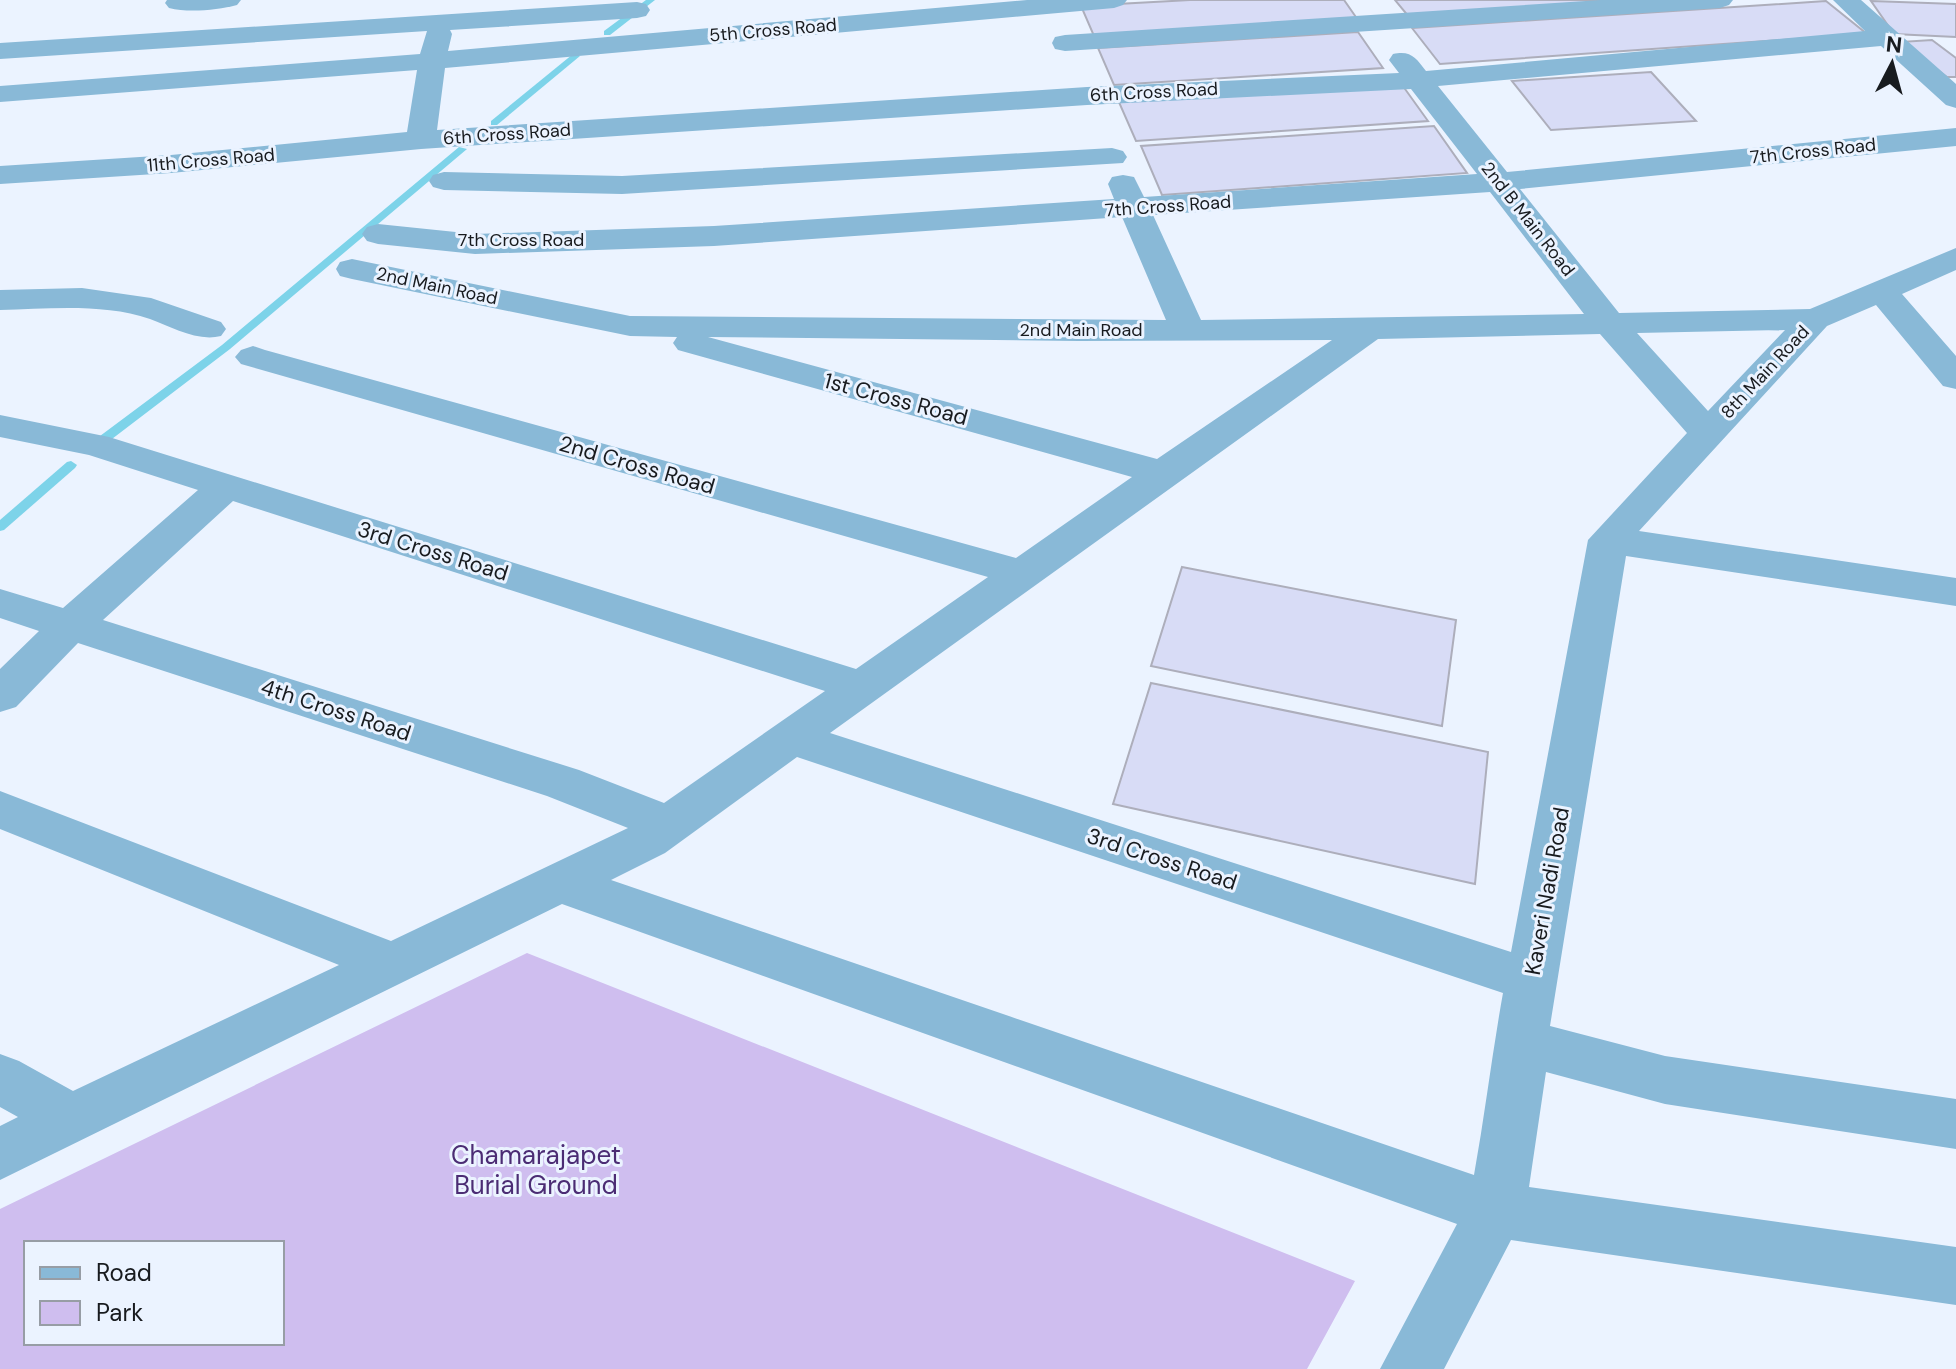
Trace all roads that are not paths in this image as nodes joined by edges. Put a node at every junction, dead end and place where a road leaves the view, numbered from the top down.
1 (228, 0) edge
2 (1114, 0) edge
3 (1720, 0) edge
4 (1846, 0) edge
5 (1048, 2) edge
6 (178, 3) dead end
7 (637, 10) dead end
8 (1364, 11) edge
9 (443, 12) edge
10 (1887, 37) junction
11 (1065, 43) junction
12 (0, 51) edge
13 (432, 61) junction
14 (1418, 80) junction
15 (0, 94) edge
16 (1956, 99) edge
17 (1100, 126) junction
18 (1956, 137) edge
19 (421, 140) junction
20 (0, 175) edge
21 (444, 181) dead end
22 (1498, 182) junction
23 (1133, 209) junction
24 (378, 234) dead end
25 (1956, 258) edge
26 (352, 269) dead end
27 (1881, 290) junction
28 (0, 300) edge
29 (1815, 319) junction
30 (1610, 324) junction
31 (630, 326) junction
32 (209, 329) dead end
33 (1370, 329) junction
34 (1188, 330) junction
35 (253, 357) dead end
36 (1956, 378) edge
37 (0, 426) edge
38 (1708, 433) junction
39 (1163, 473) junction
40 (227, 486) junction
41 (1608, 540) junction
42 (1022, 573) junction
43 (1956, 592) edge
44 (0, 603) edge
45 (70, 626) junction
46 (862, 687) junction
47 (0, 696) edge
48 (791, 738) junction
49 (0, 809) edge
50 (669, 825) junction
51 (560, 883) junction
52 (393, 964) junction
53 (1532, 981) junction
54 (1521, 1042) junction
55 (0, 1078) edge
56 (71, 1119) junction
57 (1956, 1124) edge
58 (0, 1154) edge
59 (1496, 1210) junction
60 (1956, 1276) edge
61 (1411, 1369) edge

1 - 6 street
2 - 5 street, 5th Cross Road
3 - 8 street
4 - 10 street
5 - 11 street
5 - 13 street, 5th Cross Road
7 - 9 street
8 - 11 street
8 - 14 street, 2nd B Main Road
9 - 12 street
9 - 13 street
10 - 14 street, 6th Cross Road
10 - 16 street
11 - 17 street
13 - 15 street, 5th Cross Road
13 - 19 street
14 - 17 street, 6th Cross Road
14 - 22 street, 2nd B Main Road
17 - 19 street, 6th Cross Road
17 - 21 street
17 - 23 street
18 - 22 street, 7th Cross Road
19 - 20 street, 11th Cross Road
22 - 23 street, 7th Cross Road
22 - 30 street, 2nd B Main Road
23 - 24 street, 7th Cross Road
23 - 34 street
25 - 27 street, 8th Main Road
26 - 31 street, 2nd Main Road
27 - 29 street, 8th Main Road
27 - 36 street
28 - 32 street
29 - 30 street, 2nd Main Road
29 - 38 street, 8th Main Road
30 - 33 street, 2nd Main Road
30 - 38 street, 2nd B Main Road
31 - 34 street, 2nd Main Road
31 - 39 street, 1st Cross Road
33 - 34 street, 2nd Main Road
33 - 39 street
35 - 42 street, 2nd Cross Road
37 - 40 street, 3rd Cross Road
38 - 41 street
39 - 42 street
40 - 45 street
40 - 46 street, 3rd Cross Road
41 - 43 street
41 - 53 street, Kaveri Nadi Road
42 - 46 street
44 - 45 street, 4th Cross Road
45 - 47 street
45 - 50 street, 4th Cross Road
46 - 48 street
48 - 50 street
48 - 53 street, 3rd Cross Road
49 - 52 street
50 - 51 street
51 - 52 street
51 - 59 street
52 - 56 street
53 - 54 street, Kaveri Nadi Road
54 - 57 street
54 - 59 street, Kaveri Nadi Road
55 - 56 street
56 - 58 street
59 - 60 street
59 - 61 street, Kaveri Nadi Road

